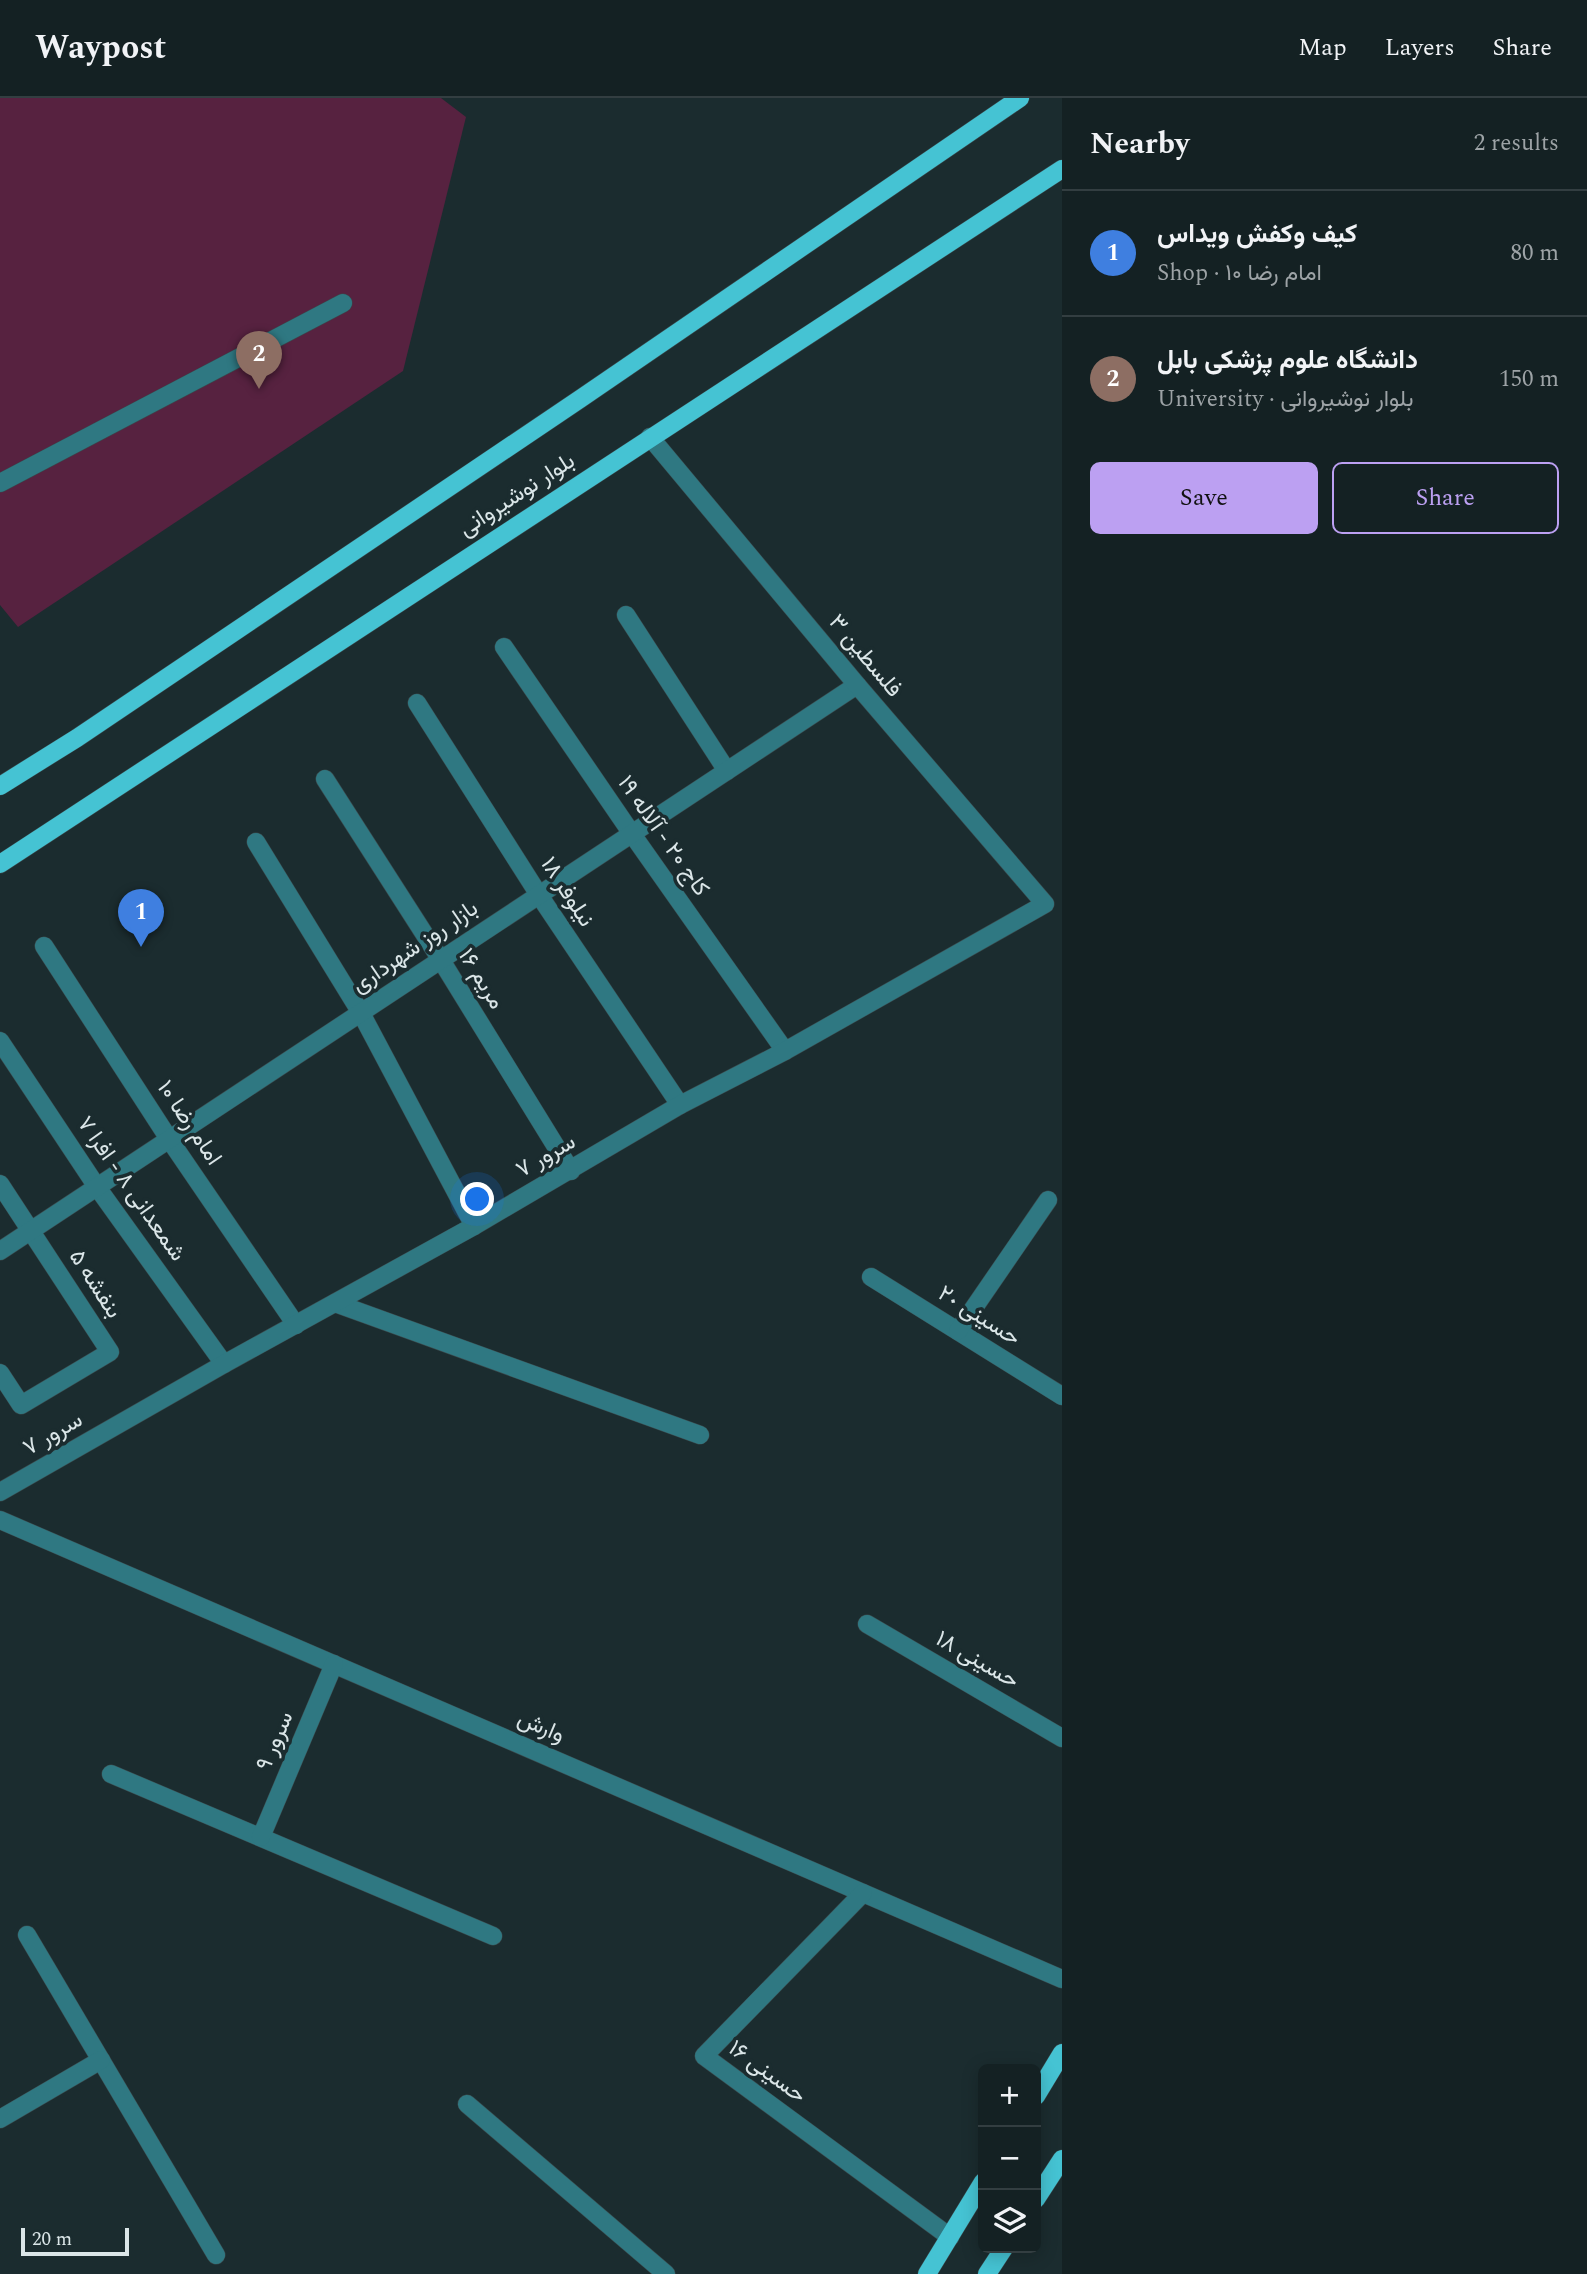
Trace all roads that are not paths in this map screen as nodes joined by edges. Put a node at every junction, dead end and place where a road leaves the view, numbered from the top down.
1 (1020, 98) edge
2 (1062, 169) edge
3 (343, 303) dead end
4 (650, 437) junction
5 (0, 483) edge
6 (626, 615) dead end
7 (504, 647) dead end
8 (858, 685) junction
9 (417, 703) dead end
10 (727, 771) junction
11 (325, 779) dead end
12 (0, 786) edge
13 (632, 834) junction
14 (256, 842) dead end
15 (0, 864) edge
16 (539, 895) junction
17 (1045, 904) joint
18 (44, 946) dead end
19 (441, 960) junction
20 (360, 1013) junction
21 (0, 1041) edge
22 (785, 1051) junction
23 (680, 1105) junction
24 (169, 1139) junction
25 (570, 1171) junction
26 (0, 1184) edge
27 (97, 1187) junction
28 (1048, 1200) dead end
29 (474, 1226) junction
30 (30, 1231) junction
31 (0, 1251) edge
32 (871, 1277) dead end
33 (335, 1303) junction
34 (296, 1325) junction
35 (958, 1331) junction
36 (224, 1364) junction
37 (0, 1373) edge
38 (1062, 1396) edge
39 (700, 1435) dead end
40 (0, 1492) edge
41 (0, 1520) edge
42 (867, 1624) dead end
43 (334, 1664) junction
44 (1062, 1738) edge
45 (111, 1774) dead end
46 (261, 1837) junction
47 (863, 1893) junction
48 (27, 1935) dead end
49 (493, 1936) dead end
50 (1062, 1979) edge
51 (1062, 2053) edge
52 (101, 2060) junction
53 (1041, 2088) edge
54 (467, 2104) dead end
55 (0, 2119) edge
56 (1062, 2159) edge
57 (978, 2190) edge
58 (1041, 2191) edge
59 (950, 2237) junction
60 (1001, 2253) edge
61 (216, 2255) dead end
62 (667, 2274) edge
63 (927, 2274) edge
64 (987, 2274) edge

1 - 12 main road, بلوار نوشیروانی
2 - 4 main road, بلوار نوشیروانی
3 - 5 street
4 - 8 street, فلسطین ۳
4 - 15 main road, بلوار نوشیروانی
6 - 10 street
7 - 13 street, کاج ۲۰ - آلاله ۱۹
8 - 10 street, بازار روز شهرداری
8 - 17 street, فلسطین ۳
9 - 16 street, نیلوفر ۱۸
10 - 13 street, بازار روز شهرداری
11 - 19 street, مریم ۱۶
13 - 16 street, بازار روز شهرداری
13 - 22 street, کاج ۲۰ - آلاله ۱۹
14 - 20 street
16 - 19 street, بازار روز شهرداری
16 - 23 street, نیلوفر ۱۸
17 - 22 street, سرور ۷
18 - 24 street, امام رضا ۱۰
19 - 20 street, بازار روز شهرداری
19 - 25 street, مریم ۱۶
20 - 24 street, بازار روز شهرداری
20 - 29 street
21 - 27 street, شمعدانی ۸ - افرا ۷
22 - 23 street, سرور ۷
23 - 25 street, سرور ۷
24 - 27 street, بازار روز شهرداری
24 - 34 street, امام رضا ۱۰
25 - 29 street, سرور ۷
26 - 30 street
27 - 30 street, بازار روز شهرداری
27 - 36 street, شمعدانی ۸ - افرا ۷
28 - 35 street
29 - 33 street, سرور ۷
30 - 31 street, بازار روز شهرداری
30 - 37 street, بنفشه ۵
32 - 35 street, حسینی ٢٠
33 - 34 street, سرور ۷
33 - 39 street
34 - 36 street, سرور ۷
35 - 38 street, حسینی ٢٠
36 - 40 street, سرور ۷
41 - 43 street, وارش
42 - 44 street, حسینی ۱۸
43 - 46 street, سرور ۹
43 - 47 street, وارش
45 - 46 street
46 - 49 street
47 - 50 street, وارش
47 - 59 street, حسینی ۱۶
48 - 52 street
51 - 53 main road
52 - 55 street
52 - 61 street
54 - 62 street
56 - 58 main road
57 - 59 main road
59 - 63 main road
60 - 64 main road

